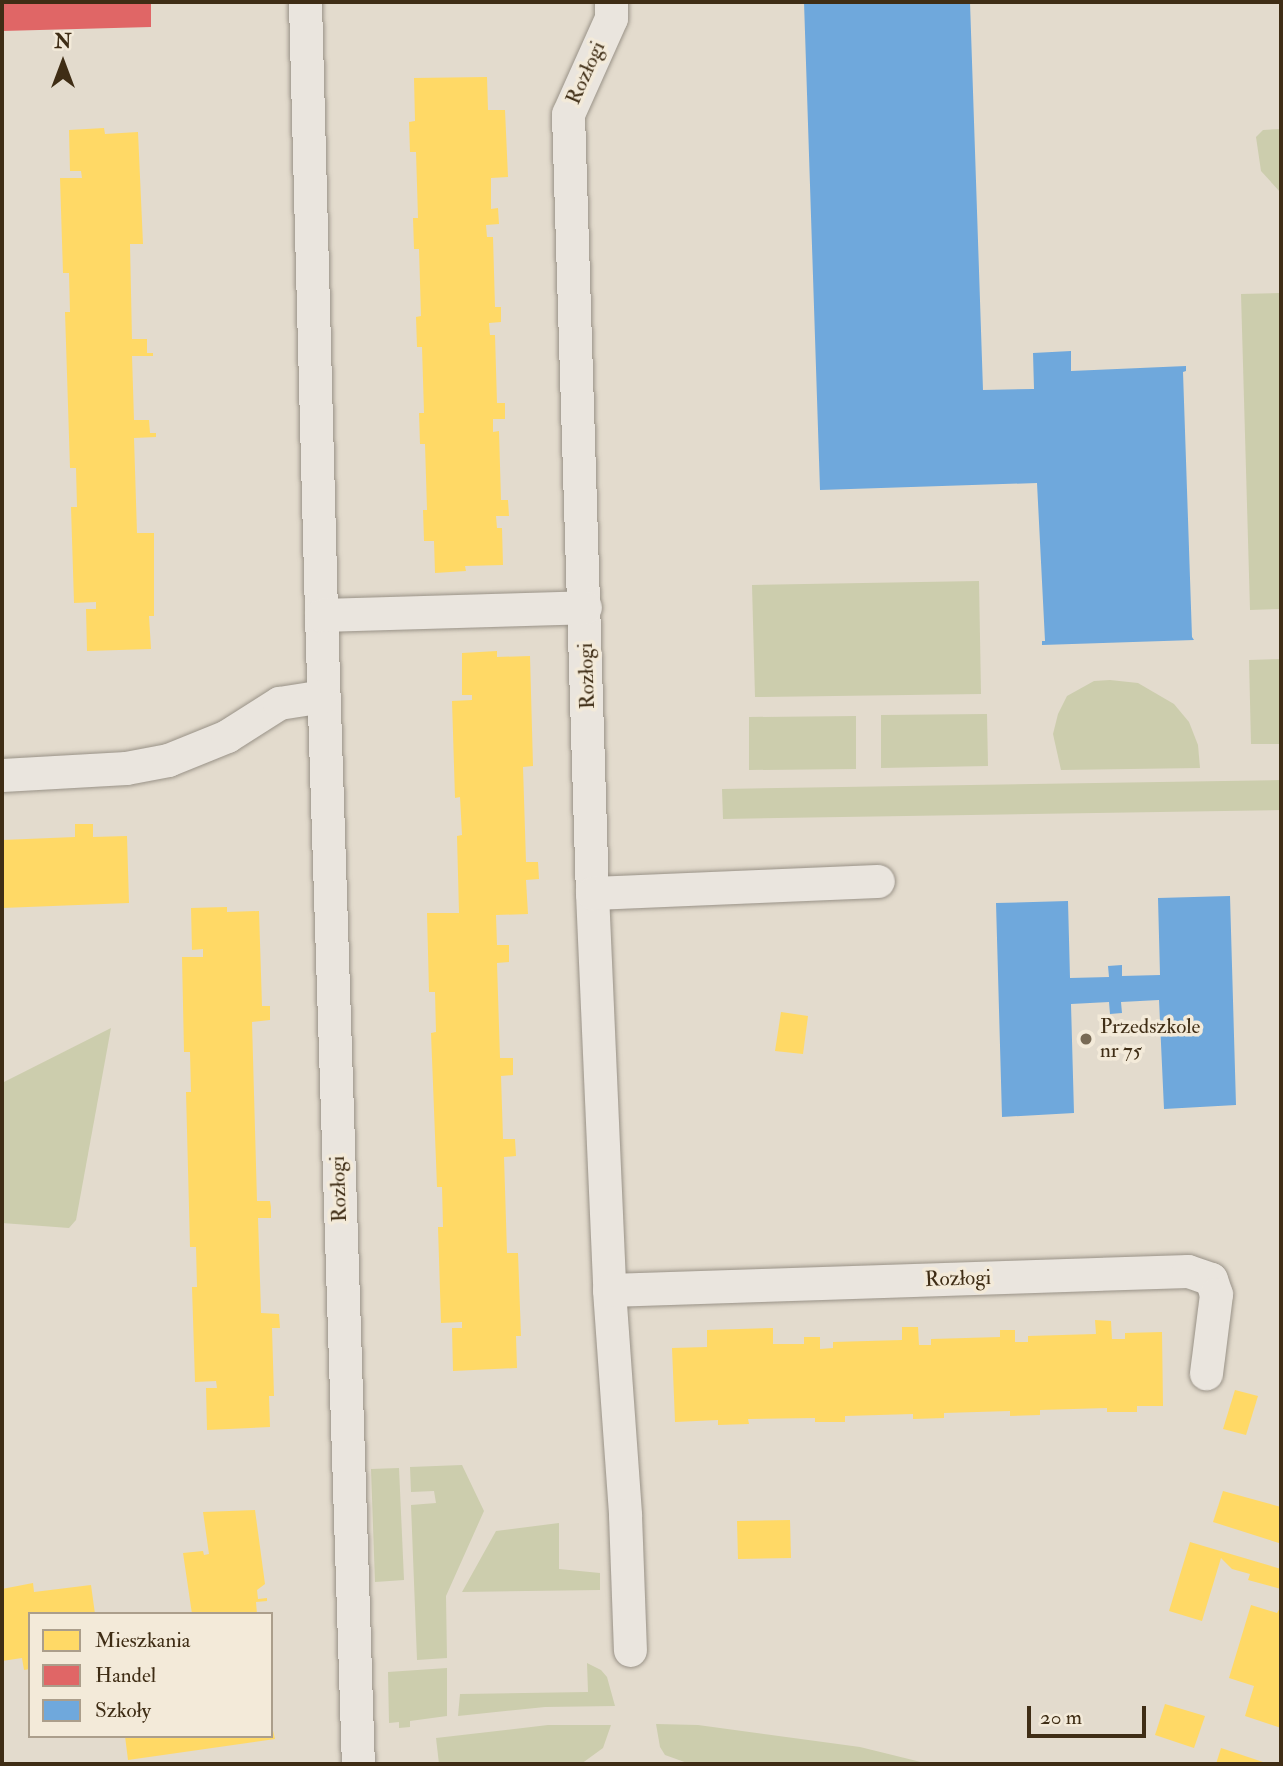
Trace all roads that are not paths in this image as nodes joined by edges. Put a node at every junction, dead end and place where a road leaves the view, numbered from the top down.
1 (305, 2) edge
2 (611, 2) edge
3 (585, 607) junction
4 (321, 615) junction
5 (323, 696) junction
6 (2, 775) edge
7 (878, 881) dead end
8 (592, 893) junction
9 (609, 1290) junction
10 (1206, 1373) dead end
11 (630, 1650) dead end
12 (358, 1764) edge

1 - 4 street, Rozłogi
2 - 3 street, Rozłogi
3 - 4 street
3 - 8 street, Rozłogi
4 - 5 street, Rozłogi
5 - 6 street
5 - 12 street, Rozłogi
7 - 8 street
8 - 9 street, Rozłogi
9 - 10 street, Rozłogi
9 - 11 street, Rozłogi

